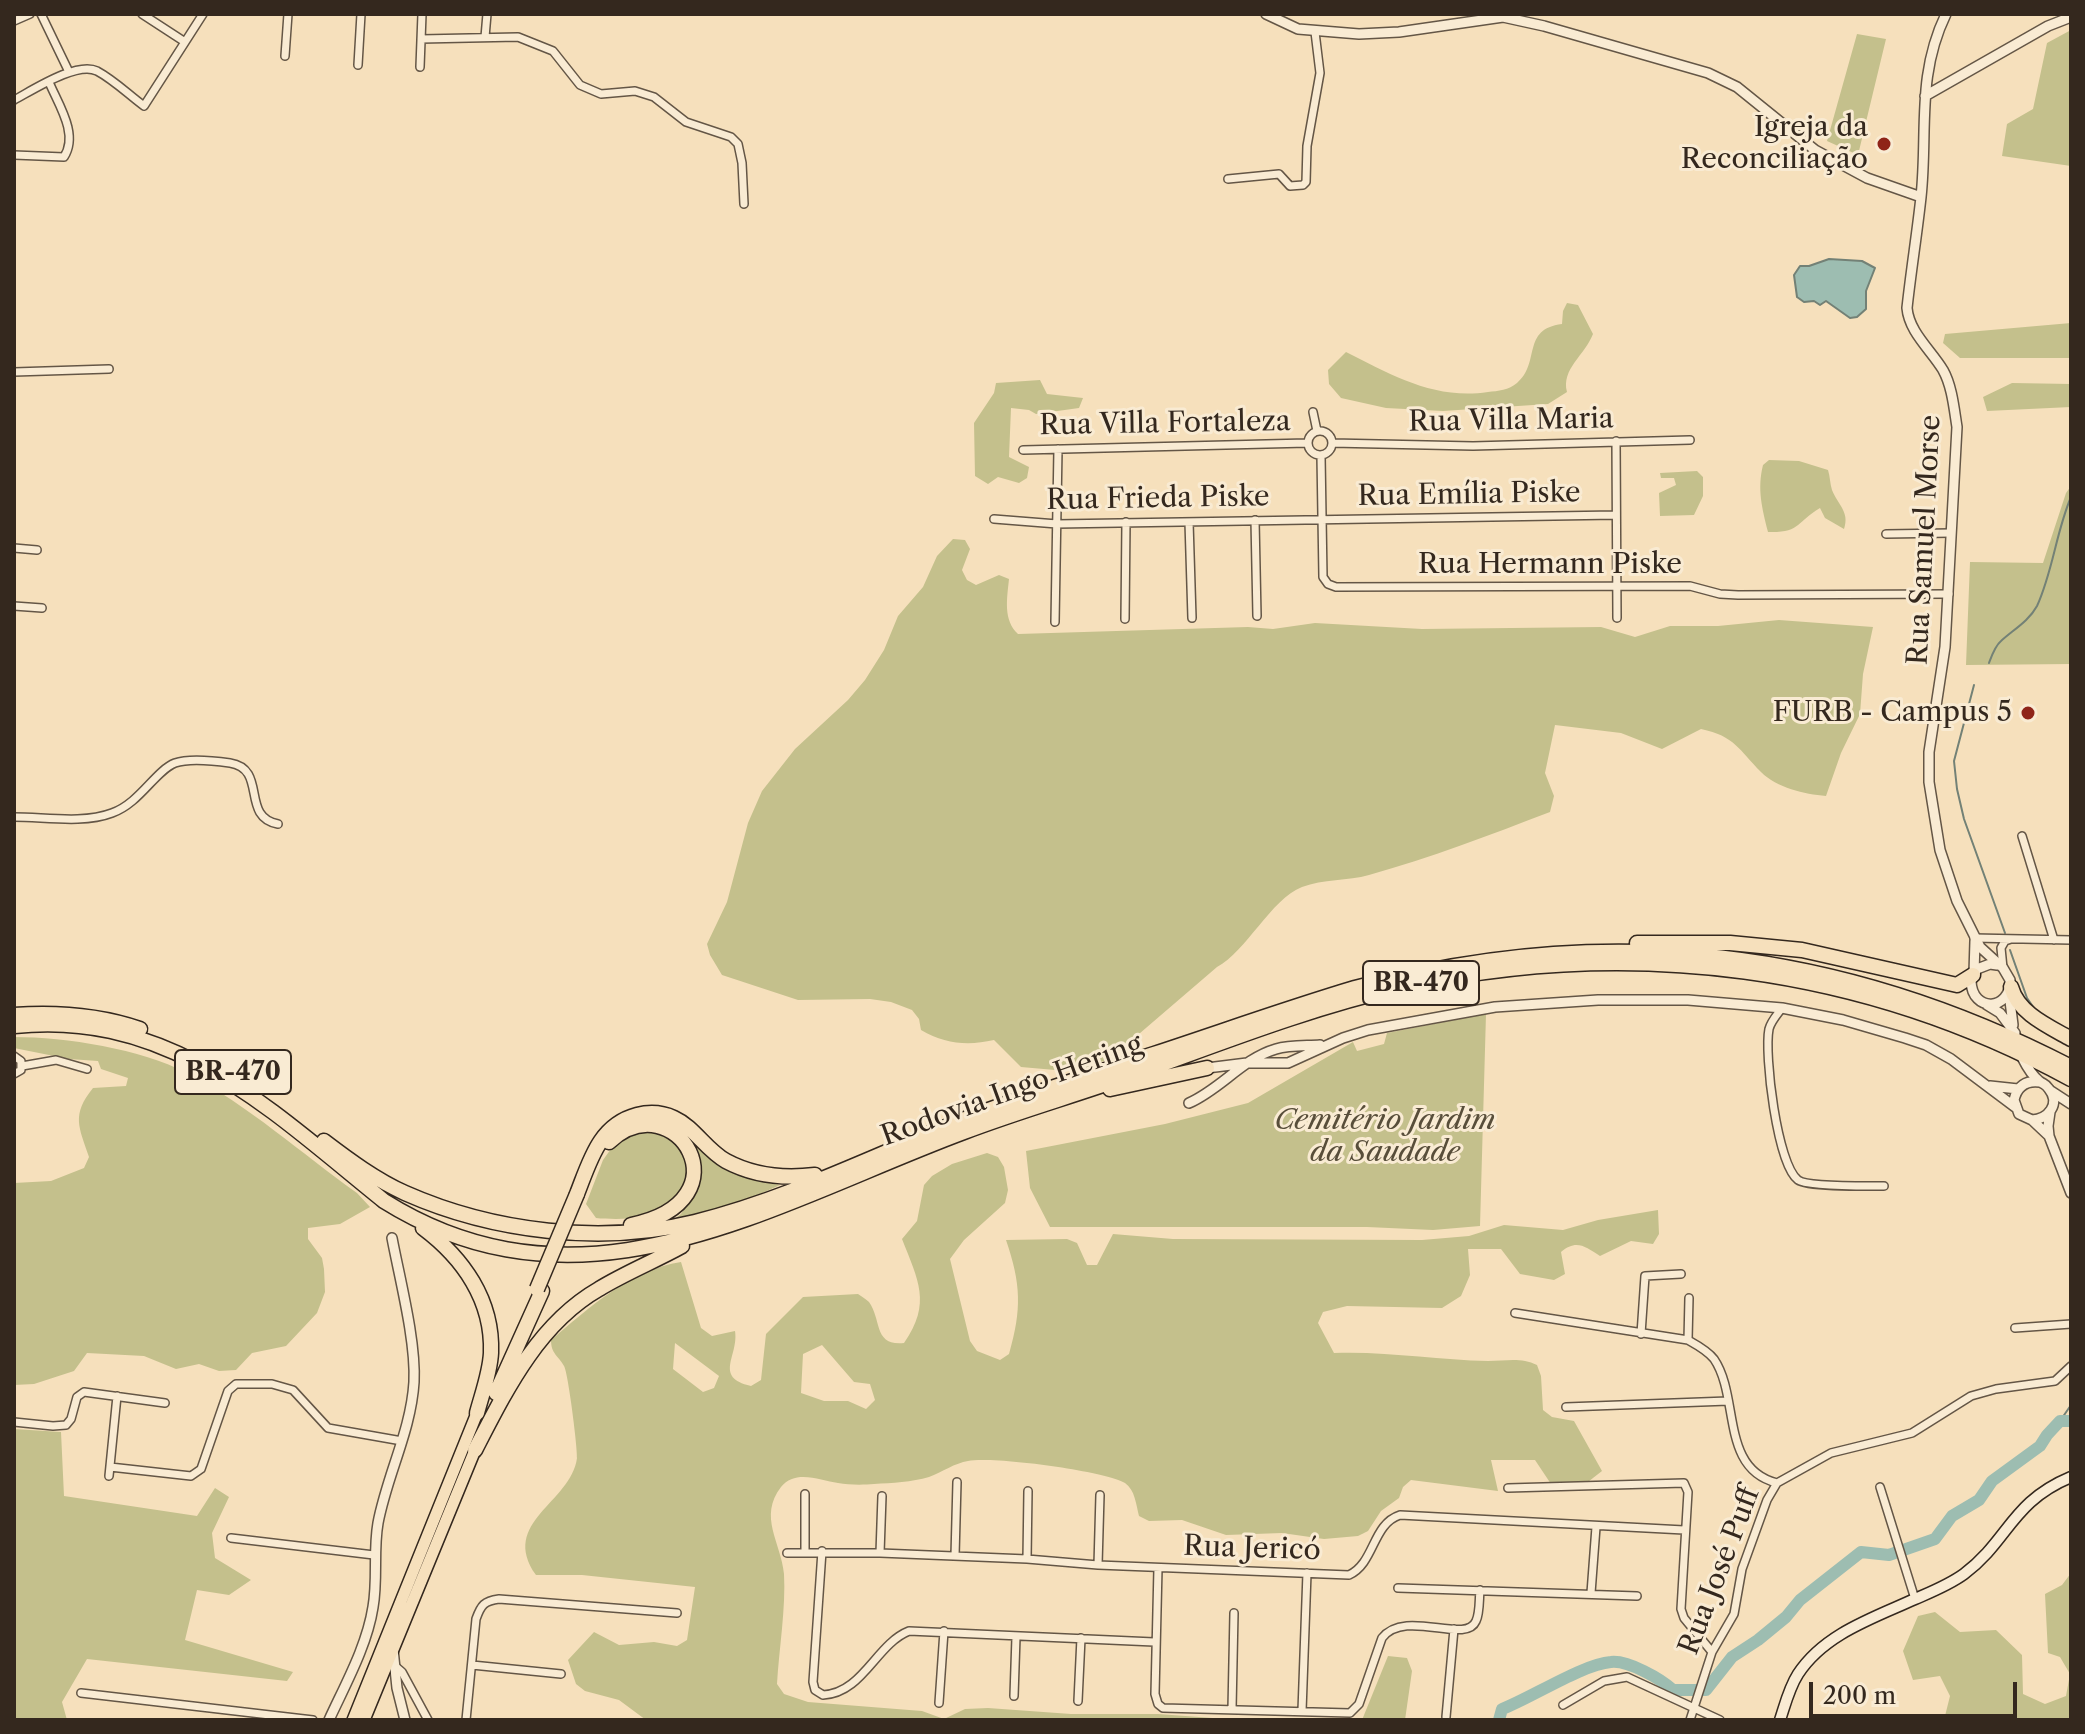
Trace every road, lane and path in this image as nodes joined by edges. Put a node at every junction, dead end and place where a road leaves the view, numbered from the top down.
1 (30, 14) edge
2 (41, 14) edge
3 (142, 14) edge
4 (203, 14) edge
5 (288, 14) edge
6 (361, 14) edge
7 (422, 14) edge
8 (487, 14) edge
9 (1266, 14) edge
10 (1946, 14) edge
11 (2071, 17) edge
12 (14, 21) edge
13 (1315, 32) junction
14 (485, 37) junction
15 (421, 39) junction
16 (185, 42) junction
17 (285, 56) dead end
18 (358, 65) dead end
19 (420, 67) dead end
20 (69, 72) junction
21 (49, 82) junction
22 (1925, 96) junction
23 (14, 100) edge
24 (14, 155) edge
25 (1228, 179) dead end
26 (1921, 197) junction
27 (744, 204) dead end
28 (109, 369) dead end
29 (14, 372) edge
30 (1313, 412) dead end
31 (1317, 431) junction
32 (1690, 440) dead end
33 (1616, 441) junction
34 (1307, 443) junction
35 (1332, 443) junction
36 (1058, 449) junction
37 (1023, 450) dead end
38 (1321, 456) junction
39 (1616, 515) junction
40 (1322, 518) junction
41 (994, 519) dead end
42 (1255, 520) junction
43 (1126, 522) junction
44 (1189, 522) junction
45 (1057, 524) junction
46 (1951, 533) junction
47 (1886, 534) dead end
48 (14, 548) edge
49 (37, 550) dead end
50 (1617, 585) junction
51 (1949, 594) junction
52 (14, 606) edge
53 (42, 608) dead end
54 (1257, 616) dead end
55 (1192, 618) dead end
56 (1617, 618) dead end
57 (1125, 619) dead end
58 (1055, 622) dead end
59 (14, 817) edge
60 (278, 824) dead end
61 (2022, 836) dead end
62 (1974, 938) junction
63 (2013, 938) junction
64 (2054, 940) junction
65 (2071, 940) edge
66 (1526, 956) junction
67 (2000, 966) junction
68 (1973, 974) junction
69 (2010, 990) junction
70 (1985, 1003) junction
71 (1782, 1008) junction
72 (14, 1013) edge
73 (14, 1026) edge
74 (2071, 1039) edge
75 (1328, 1045) junction
76 (14, 1056) edge
77 (1247, 1063) junction
78 (22, 1066) junction
79 (2071, 1067) edge
80 (1207, 1068) junction
81 (87, 1069) dead end
82 (14, 1074) edge
83 (2071, 1079) edge
84 (2040, 1082) junction
85 (1987, 1086) junction
86 (1215, 1088) junction
87 (2019, 1088) junction
88 (2051, 1091) junction
89 (1063, 1097) junction
90 (1189, 1103) dead end
91 (2071, 1106) edge
92 (2015, 1107) junction
93 (2051, 1110) junction
94 (2032, 1120) junction
95 (2049, 1136) junction
96 (861, 1163) junction
97 (1884, 1186) dead end
98 (2071, 1193) edge
99 (580, 1195) junction
100 (407, 1215) junction
101 (712, 1230) junction
102 (577, 1233) junction
103 (392, 1238) dead end
104 (1681, 1274) dead end
105 (540, 1290) junction
106 (1689, 1298) dead end
107 (1515, 1313) dead end
108 (2071, 1324) edge
109 (2015, 1328) dead end
110 (1641, 1334) junction
111 (1688, 1340) junction
112 (2071, 1366) edge
113 (117, 1396) junction
114 (1728, 1401) junction
115 (165, 1403) dead end
116 (1566, 1407) dead end
117 (477, 1413) junction
118 (14, 1422) edge
119 (402, 1441) junction
120 (475, 1450) junction
121 (110, 1467) junction
122 (109, 1476) dead end
123 (2071, 1477) edge
124 (957, 1482) dead end
125 (1777, 1483) junction
126 (1880, 1487) dead end
127 (1508, 1488) dead end
128 (1028, 1491) dead end
129 (805, 1494) dead end
130 (1100, 1495) dead end
131 (882, 1496) dead end
132 (1596, 1527) junction
133 (1684, 1530) junction
134 (231, 1538) dead end
135 (822, 1551) junction
136 (805, 1552) junction
137 (787, 1553) dead end
138 (880, 1553) junction
139 (374, 1555) junction
140 (955, 1556) junction
141 (1027, 1559) junction
142 (1098, 1565) junction
143 (1158, 1568) junction
144 (1307, 1573) junction
145 (1398, 1588) dead end
146 (1480, 1590) junction
147 (1591, 1593) junction
148 (1637, 1596) dead end
149 (1915, 1599) junction
150 (677, 1613) dead end
151 (1234, 1613) dead end
152 (1454, 1629) junction
153 (944, 1631) junction
154 (1016, 1637) junction
155 (1081, 1638) junction
156 (1154, 1642) junction
157 (393, 1648) junction
158 (1712, 1652) junction
159 (472, 1665) junction
160 (395, 1666) junction
161 (561, 1674) dead end
162 (81, 1693) dead end
163 (1014, 1696) dead end
164 (1078, 1701) dead end
165 (939, 1703) dead end
166 (1563, 1705) dead end
167 (1694, 1705) junction
168 (1232, 1709) junction
169 (1302, 1711) junction
170 (1446, 1717) dead end
171 (313, 1720) edge
172 (329, 1720) edge
173 (353, 1720) edge
174 (364, 1720) edge
175 (405, 1720) edge
176 (428, 1720) edge
177 (466, 1720) edge
178 (1690, 1720) edge
179 (1720, 1720) edge
180 (1780, 1720) edge

1 - 12 street
2 - 20 street
3 - 16 street
4 - 16 street
5 - 17 street
6 - 18 street
7 - 15 street
8 - 14 street
9 - 13 street
10 - 22 street, Rua Samuel Morse
11 - 22 street
13 - 25 street
13 - 26 street
14 - 15 street
14 - 27 street
15 - 19 street
16 - 20 street
20 - 21 street
21 - 23 street
21 - 24 street
22 - 26 street, Rua Samuel Morse
26 - 46 street, Rua Samuel Morse
28 - 29 street
30 - 31 street
31 - 34 street
31 - 35 street
32 - 33 street, Rua Villa Maria
33 - 35 street, Rua Villa Maria
33 - 39 street
34 - 36 street, Rua Villa Fortaleza
34 - 38 street
35 - 38 street
36 - 37 street, Rua Villa Fortaleza
36 - 45 street
38 - 40 street, Rua Hermann Piske
39 - 40 street, Rua Emília Piske
39 - 50 street
40 - 42 street, Rua Frieda Piske
40 - 50 street, Rua Hermann Piske
41 - 45 street, Rua Frieda Piske
42 - 44 street, Rua Frieda Piske
42 - 54 street
43 - 44 street, Rua Frieda Piske
43 - 45 street, Rua Frieda Piske
43 - 57 street
44 - 55 street
45 - 58 street
46 - 47 street
46 - 51 street, Rua Samuel Morse
48 - 49 street
50 - 51 street, Rua Hermann Piske
50 - 56 street
51 - 62 street, Rua Samuel Morse
52 - 53 street
59 - 60 street
61 - 64 street
62 - 63 street
62 - 67 street, Rua Samuel Morse
62 - 68 street, Rua Samuel Morse
63 - 64 street
63 - 67 street
64 - 65 street
66 - 68 highway
66 - 79 highway, Rodovia Ingo Hering / BR-470
66 - 96 highway, Rodovia Ingo Hering / BR-470
67 - 68 street
67 - 69 street
68 - 70 street
69 - 70 street
69 - 70 street
69 - 74 highway
71 - 75 street
71 - 85 street
71 - 97 street
72 - 102 highway, Rodovia Ingo Hering / BR-470
73 - 100 highway, Rodovia Ingo Hering / BR-470
75 - 77 street
75 - 77 street
76 - 78 street
77 - 80 street
77 - 86 street
78 - 81 street
78 - 82 street
80 - 86 street
80 - 89 highway
83 - 89 highway, Rodovia Ingo Hering / BR-470
84 - 87 street
84 - 87 street
84 - 88 street
85 - 87 street
85 - 92 street
86 - 90 street
87 - 92 street
88 - 91 street
88 - 93 street
89 - 101 highway, Rodovia Ingo Hering / BR-470
91 - 93 street
92 - 94 street
93 - 94 street
93 - 95 street
94 - 95 street
95 - 98 street
96 - 99 highway
96 - 102 highway, Rodovia Ingo Hering / BR-470
99 - 102 highway
99 - 105 highway, bridge
100 - 101 highway, Rodovia Ingo Hering / BR-470
100 - 117 highway
101 - 120 highway
103 - 119 street
104 - 110 street
105 - 117 highway
105 - 120 highway
106 - 111 street
107 - 110 street
108 - 109 street
110 - 111 street
111 - 114 street
112 - 125 street
113 - 115 street
113 - 118 street
113 - 121 street
114 - 116 street
114 - 125 street
117 - 173 main road
119 - 121 street
119 - 139 street
120 - 157 main road
121 - 122 street
123 - 149 main road
124 - 140 street
125 - 158 street, Rua José Puff
126 - 149 street
127 - 133 street
128 - 141 street
129 - 136 street
130 - 142 street
131 - 138 street
132 - 133 street, Rua Jericó
132 - 144 street, Rua Jericó
132 - 147 street
133 - 158 street
134 - 139 street
135 - 136 street, Rua Jericó
135 - 138 street, Rua Jericó
135 - 153 street
136 - 137 street, Rua Jericó
138 - 140 street, Rua Jericó
139 - 172 street
140 - 141 street, Rua Jericó
141 - 142 street, Rua Jericó
142 - 143 street, Rua Jericó
143 - 144 street, Rua Jericó
143 - 156 street
144 - 169 street
145 - 146 street
146 - 147 street
146 - 152 street
147 - 148 street
149 - 180 main road
150 - 159 street
151 - 168 street
152 - 169 street
152 - 170 street
153 - 154 street
153 - 165 street
154 - 155 street
154 - 163 street
155 - 156 street
155 - 164 street
156 - 168 street
157 - 160 street
157 - 174 main road
158 - 167 street, Rua José Puff
159 - 161 street
159 - 177 street
160 - 175 street
160 - 176 street
162 - 171 street
166 - 167 street
167 - 178 street, Rua José Puff
167 - 179 street
168 - 169 street

